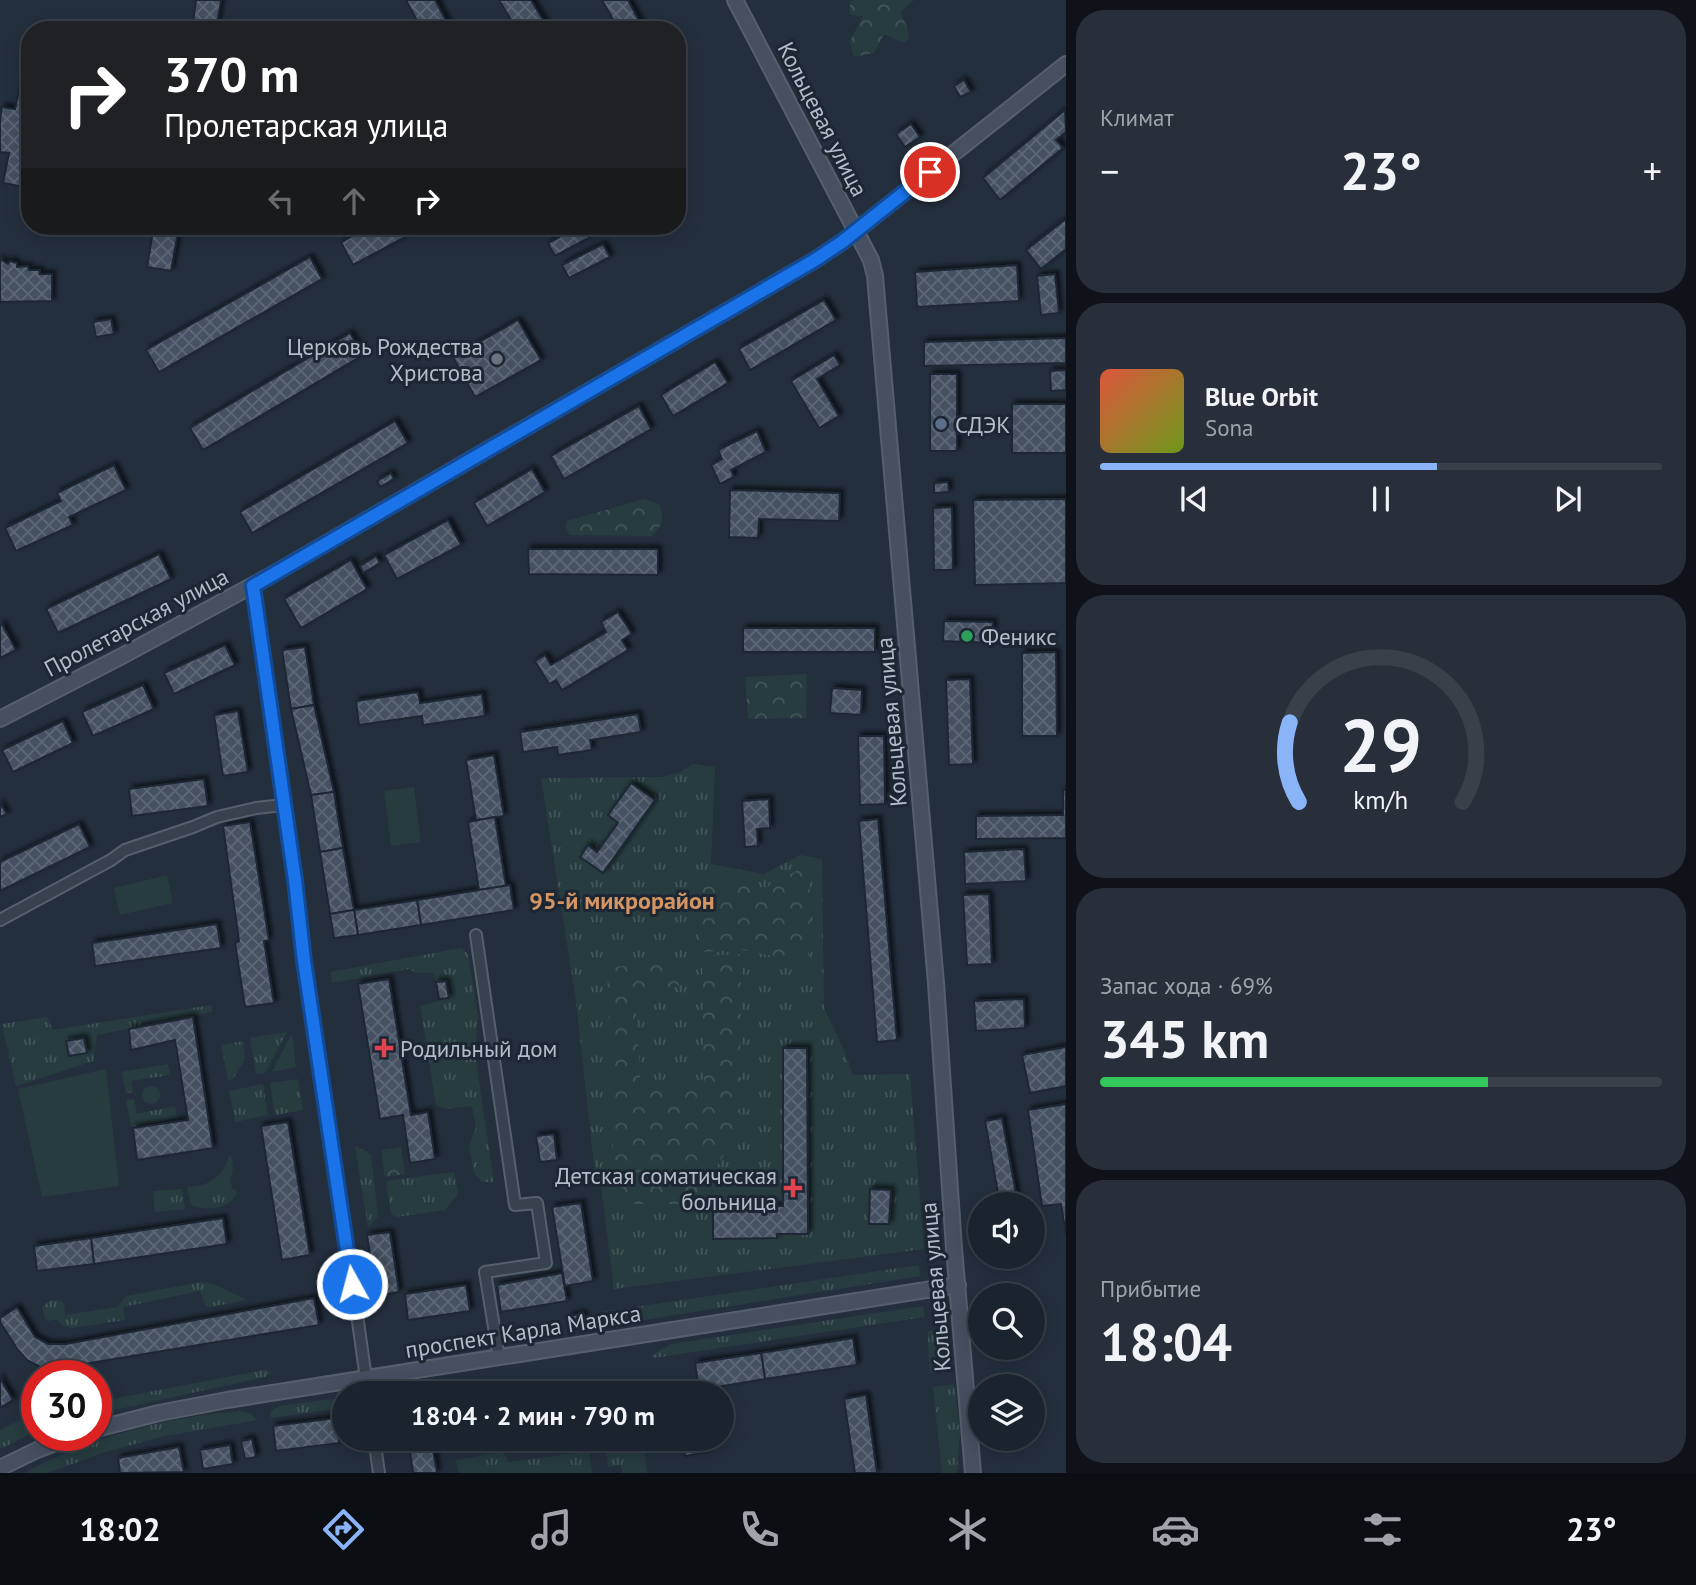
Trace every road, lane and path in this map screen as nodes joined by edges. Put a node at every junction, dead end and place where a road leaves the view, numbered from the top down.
1 (735, 0) edge
2 (1066, 64) edge
3 (855, 231) junction
4 (253, 586) junction
5 (0, 719) edge
6 (284, 805) junction
7 (0, 920) edge
8 (476, 935) dead end
9 (958, 1285) junction
10 (499, 1358) junction
11 (366, 1381) edge
12 (391, 1381) edge
13 (332, 1390) edge
14 (112, 1425) edge
15 (35, 1451) edge
16 (376, 1451) edge
17 (0, 1468) edge
18 (379, 1473) edge
19 (973, 1473) edge

1 - 3 street, Кольцевая улица
2 - 3 street, Пролетарская улица
3 - 4 street, Пролетарская улица
3 - 9 street, Кольцевая улица
4 - 5 street, Пролетарская улица
4 - 6 street
6 - 7 street
6 - 11 street
8 - 10 street
9 - 10 street, проспект Карла Маркса
9 - 19 street, Кольцевая улица
10 - 12 street, проспект Карла Маркса
13 - 14 street, проспект Карла Маркса
15 - 17 street
16 - 18 street

